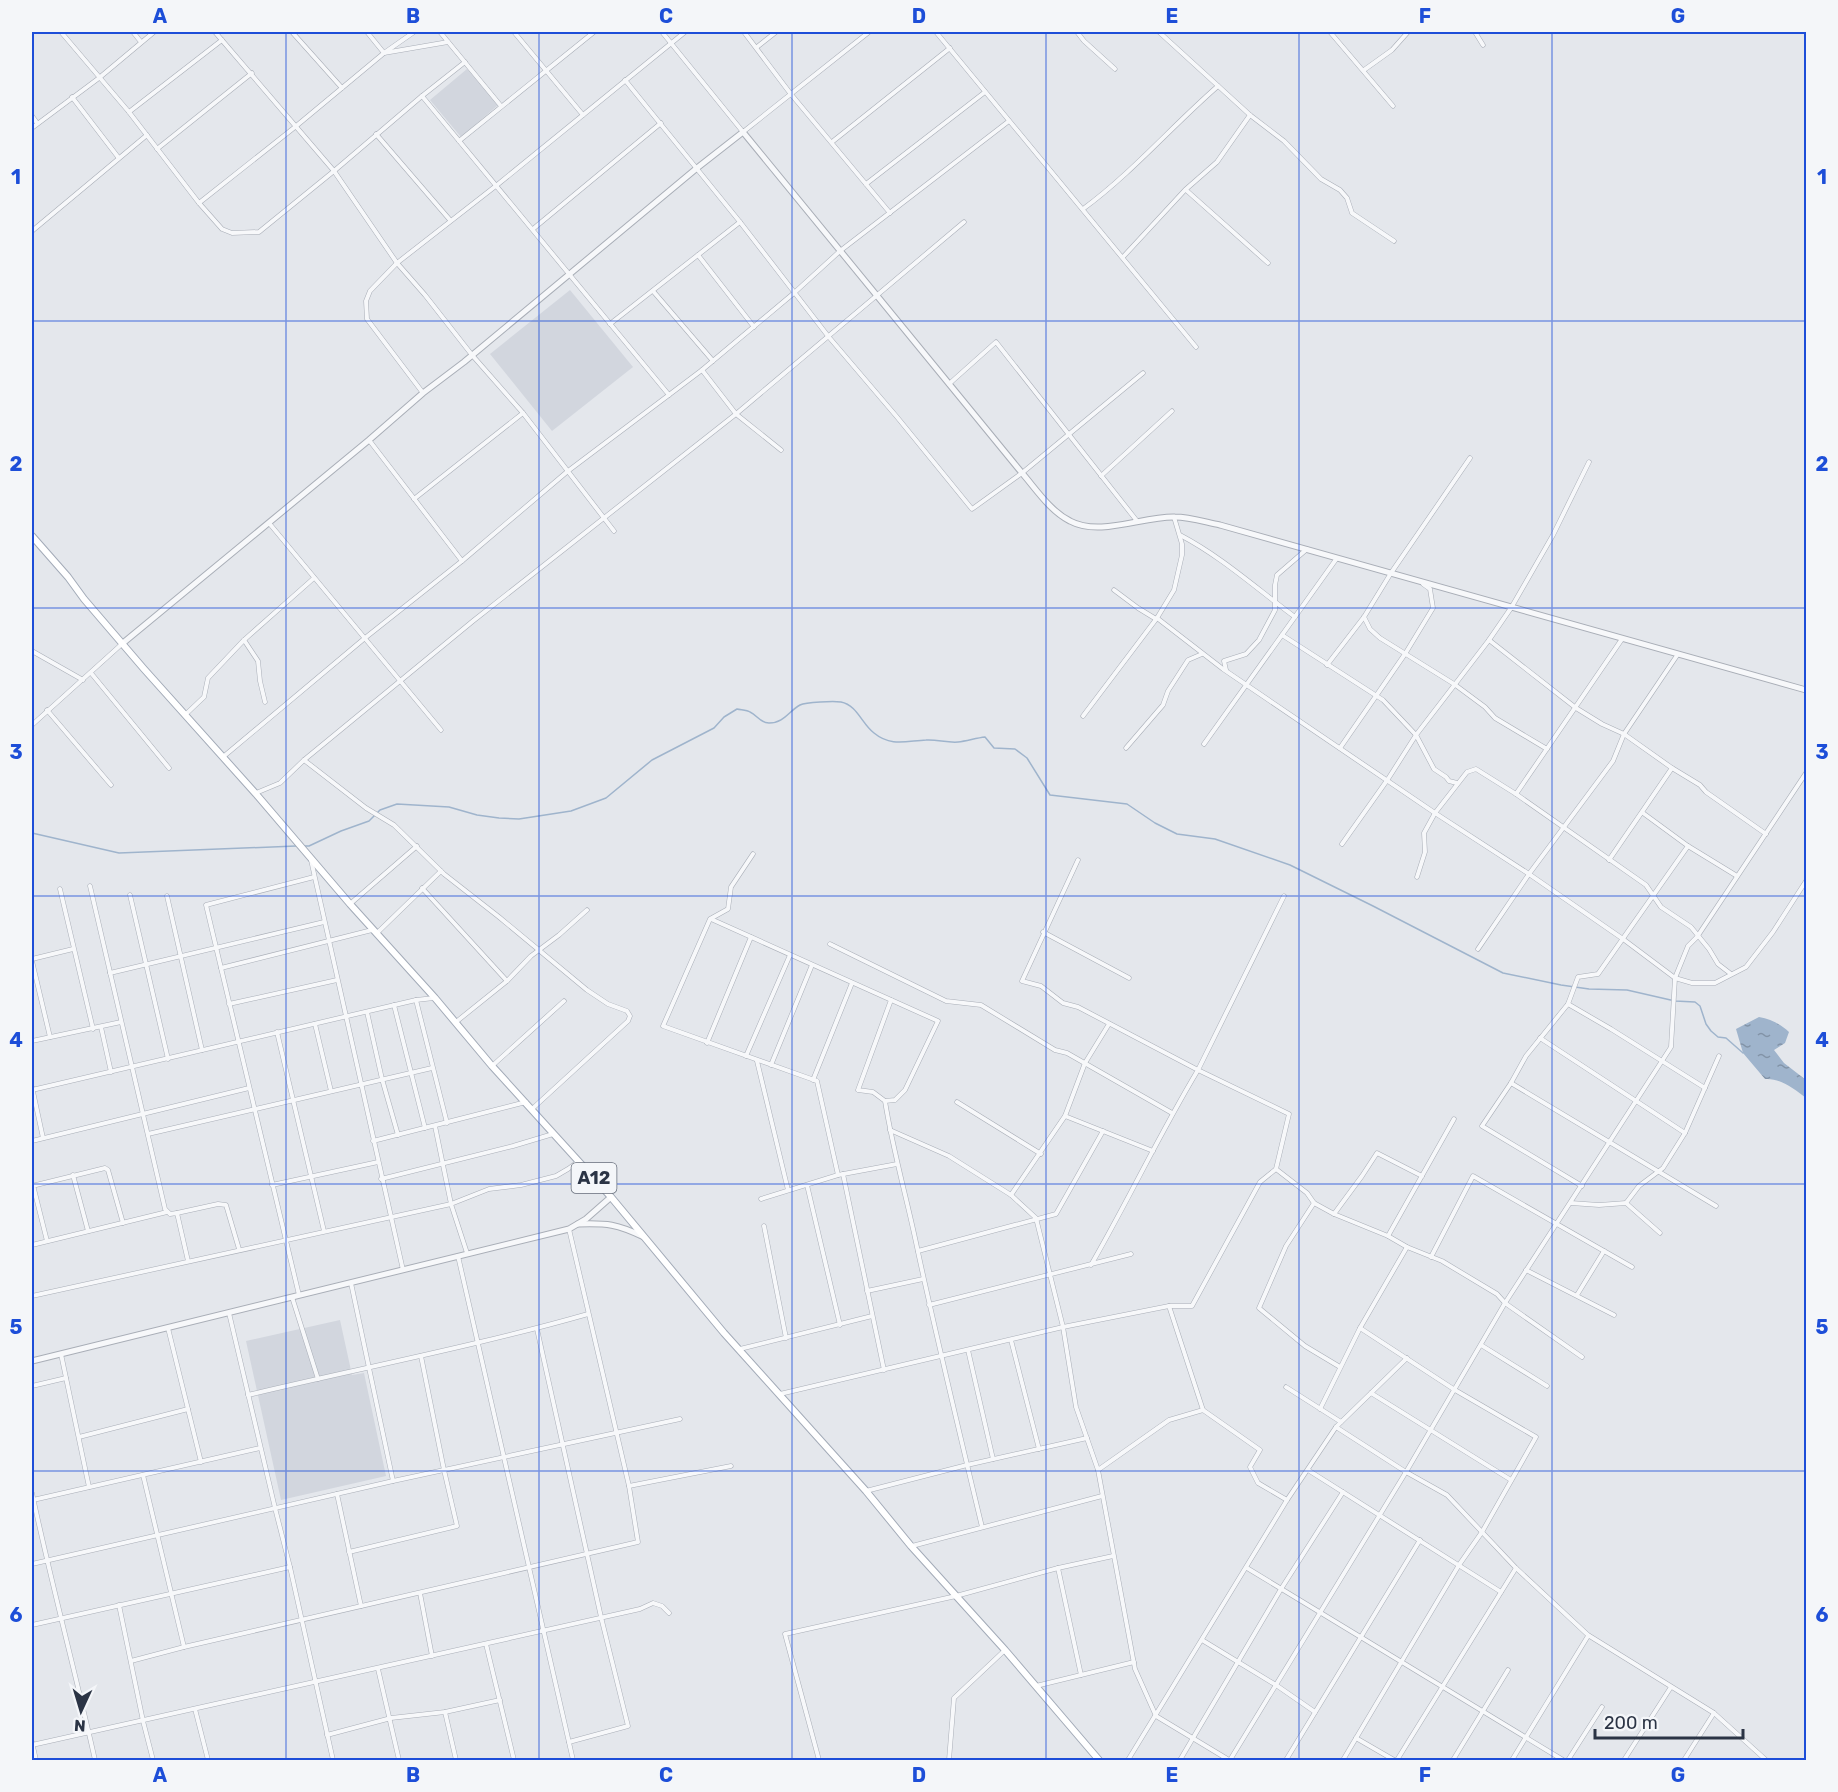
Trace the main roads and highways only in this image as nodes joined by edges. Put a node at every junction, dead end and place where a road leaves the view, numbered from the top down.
1 (32, 536) edge
2 (32, 540) edge
3 (84, 599) junction
4 (1099, 1761) edge

1 - 3 main road, A12
2 - 3 main road, A12
3 - 4 main road, A12

